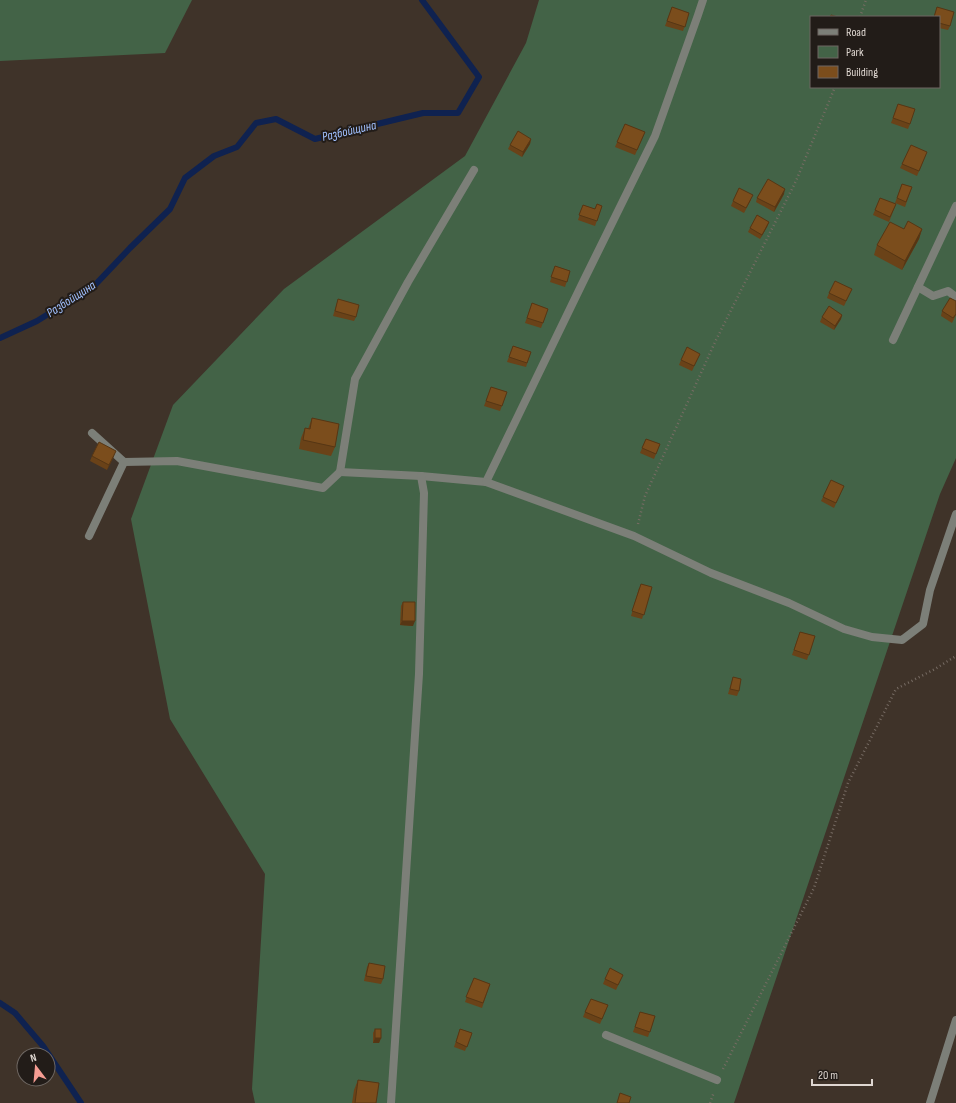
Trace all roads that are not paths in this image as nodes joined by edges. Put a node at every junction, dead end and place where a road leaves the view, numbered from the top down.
1 (703, 0) edge
2 (474, 170) dead end
3 (956, 206) edge
4 (918, 287) junction
5 (956, 296) edge
6 (893, 340) dead end
7 (92, 433) dead end
8 (124, 462) junction
9 (340, 472) junction
10 (421, 476) junction
11 (486, 482) junction
12 (956, 514) edge
13 (89, 536) dead end
14 (956, 1020) edge
15 (606, 1035) dead end
16 (717, 1080) road end
17 (391, 1103) edge
18 (930, 1103) edge

1 - 11 street
2 - 9 street
3 - 4 street
4 - 5 street
4 - 6 street
7 - 8 street
8 - 9 street
8 - 13 street
9 - 10 street
10 - 11 street
10 - 17 street
11 - 12 street
14 - 18 street
15 - 16 street

